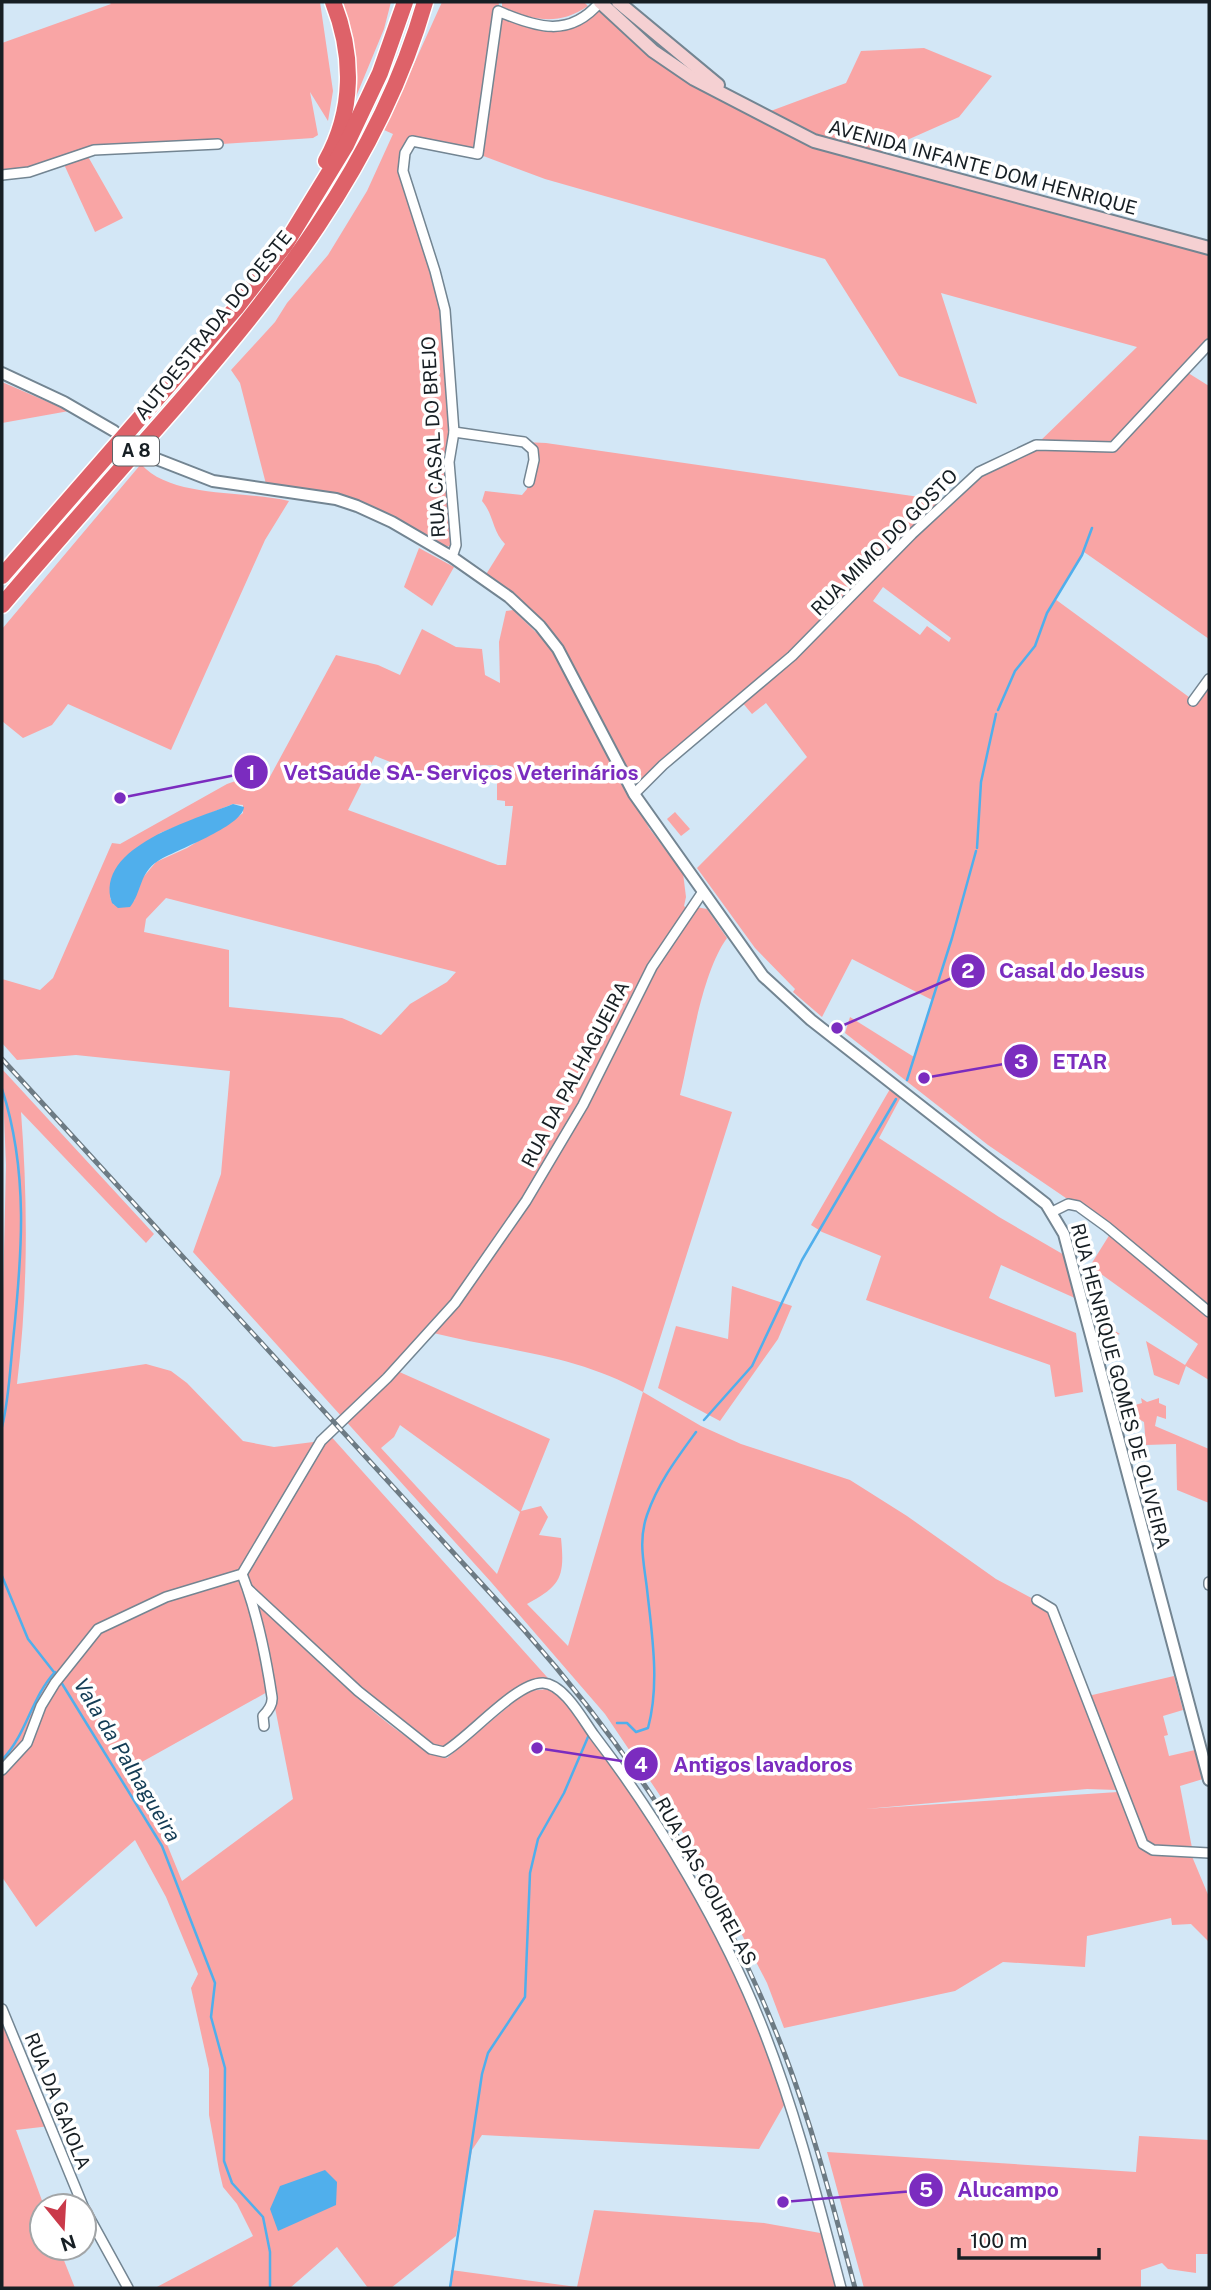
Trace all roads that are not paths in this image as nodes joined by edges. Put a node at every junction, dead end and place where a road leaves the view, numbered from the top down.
1 (333, 2) edge
2 (405, 2) edge
3 (425, 2) edge
4 (600, 2) edge
5 (618, 2) edge
6 (752, 110) junction
7 (218, 144) dead end
8 (2, 176) edge
9 (285, 245) junction
10 (1209, 248) edge
11 (1209, 345) edge
12 (2, 373) edge
13 (114, 431) dead end
14 (454, 432) junction
15 (154, 458) dead end
16 (529, 482) dead end
17 (452, 557) junction
18 (2, 576) edge
19 (2, 605) edge
20 (1209, 679) edge
21 (1193, 701) dead end
22 (634, 794) junction
23 (702, 893) junction
24 (1052, 1212) junction
25 (1209, 1312) edge
26 (242, 1574) junction
27 (248, 1589) junction
28 (1037, 1600) dead end
29 (264, 1726) dead end
30 (1205, 1748) edge
31 (2, 1770) edge
32 (1209, 1779) edge
33 (1209, 1853) edge
34 (2, 2009) edge
35 (78, 2192) edge
36 (98, 2233) edge
37 (128, 2288) edge
38 (841, 2288) edge

1 - 9 highway
2 - 9 highway, AUTOESTRADA DO OESTE / A 8
3 - 19 highway, AUTOESTRADA DO OESTE / A 8
4 - 6 main road, AVENIDA INFANTE DOM HENRIQUE
4 - 14 street, RUA CASAL DO BREJO
5 - 6 main road, AVENIDA INFANTE DOM HENRIQUE
6 - 10 main road, AVENIDA INFANTE DOM HENRIQUE
7 - 8 street
9 - 18 highway, AUTOESTRADA DO OESTE / A 8
11 - 22 street, RUA MIMO DO GOSTO
12 - 13 street
14 - 16 street
14 - 17 street, RUA CASAL DO BREJO
15 - 17 street, RUA HENRIQUE GOMES DE OLIVEIRA
17 - 22 street, RUA HENRIQUE GOMES DE OLIVEIRA
20 - 21 street
22 - 23 street, RUA HENRIQUE GOMES DE OLIVEIRA
23 - 24 street, RUA HENRIQUE GOMES DE OLIVEIRA
23 - 26 street, RUA DA PALHAGUEIRA
24 - 25 street
24 - 30 street, RUA HENRIQUE GOMES DE OLIVEIRA
26 - 27 street
26 - 31 street
27 - 29 street
27 - 38 street, RUA DAS COURELAS
28 - 33 street
30 - 32 street, RUA HENRIQUE GOMES DE OLIVEIRA
34 - 35 street, RUA DA GAIOLA
36 - 37 street, RUA DA GAIOLA

